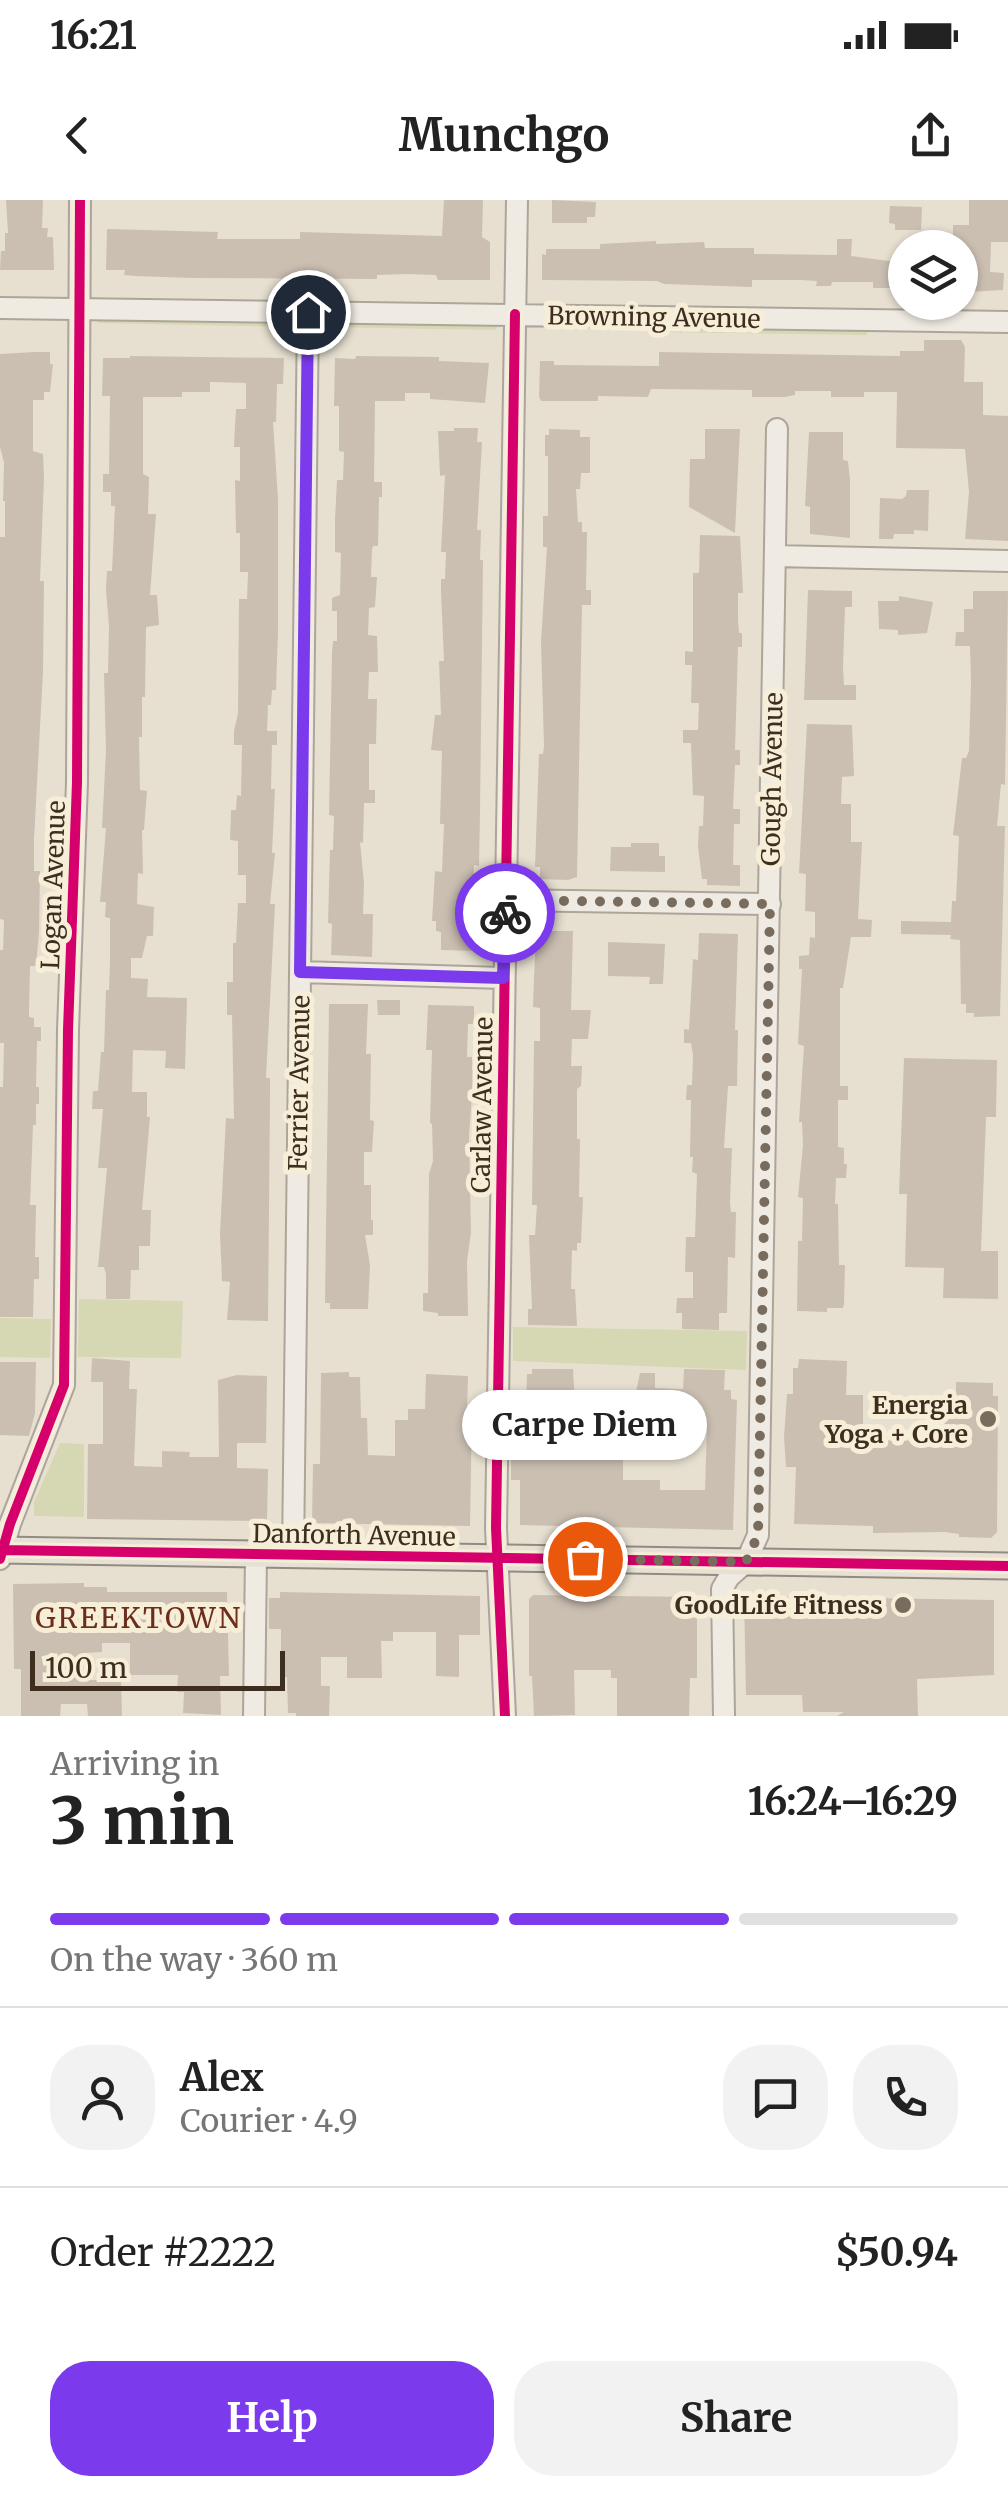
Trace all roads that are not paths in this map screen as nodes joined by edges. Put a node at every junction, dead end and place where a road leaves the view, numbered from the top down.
1 (80, 200) edge
2 (517, 200) edge
3 (0, 308) edge
4 (79, 310) junction
5 (308, 312) junction
6 (515, 314) junction
7 (1008, 322) edge
8 (776, 429) dead end
9 (776, 556) junction
10 (1008, 561) edge
11 (505, 900) junction
12 (770, 904) junction
13 (300, 972) junction
14 (503, 978) junction
15 (1, 1553) edge
16 (256, 1554) junction
17 (292, 1554) junction
18 (498, 1558) junction
19 (746, 1562) junction
20 (1008, 1566) edge
21 (254, 1716) edge
22 (505, 1716) edge
23 (724, 1716) edge

1 - 4 street, Logan Avenue
2 - 6 street, Carlaw Avenue
3 - 4 street, Browning Avenue
4 - 5 street, Browning Avenue
4 - 15 street, Logan Avenue
5 - 6 street, Browning Avenue
5 - 13 street, Ferrier Avenue
6 - 7 street, Browning Avenue
6 - 11 street, Carlaw Avenue
8 - 9 street, Gough Avenue
9 - 10 street
9 - 12 street, Gough Avenue
11 - 12 street
11 - 14 street, Carlaw Avenue
12 - 19 street, Gough Avenue
13 - 14 street
13 - 17 street, Ferrier Avenue
14 - 18 street, Carlaw Avenue
15 - 16 main road, Danforth Avenue
16 - 17 main road, Danforth Avenue
16 - 21 street
17 - 18 main road, Danforth Avenue
18 - 19 main road, Danforth Avenue
18 - 22 street, Carlaw Avenue
19 - 20 main road, Danforth Avenue
19 - 23 street, Gough Avenue

